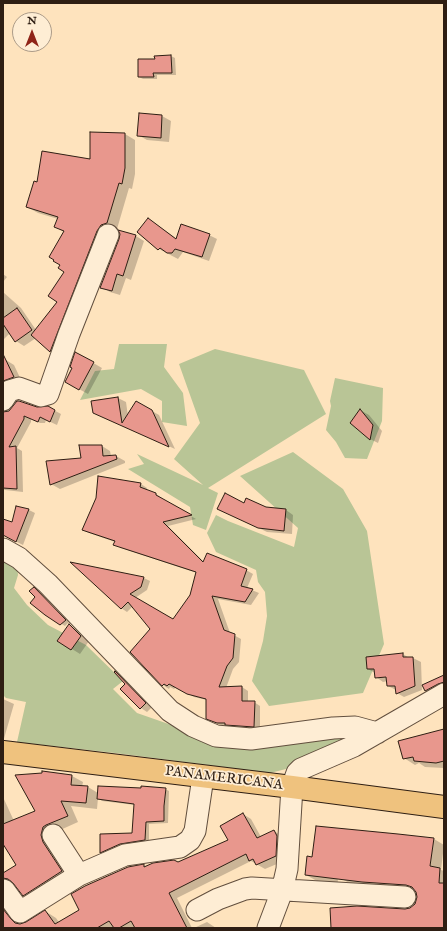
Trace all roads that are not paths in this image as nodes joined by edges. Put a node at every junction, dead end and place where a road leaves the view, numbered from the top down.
1 (108, 236) dead end
2 (3, 400) edge
3 (3, 549) edge
4 (444, 694) edge
5 (377, 733) junction
6 (3, 752) edge
7 (203, 777) junction
8 (292, 787) junction
9 (442, 805) edge
10 (53, 835) dead end
11 (79, 875) junction
12 (4, 890) dead end
13 (282, 891) junction
14 (405, 898) dead end
15 (197, 910) dead end
16 (268, 928) edge

1 - 2 street
3 - 5 street
4 - 5 street
5 - 8 street
6 - 7 main road, PANAMERICANA
7 - 8 main road, PANAMERICANA
7 - 11 street
8 - 9 main road, PANAMERICANA
8 - 13 street
10 - 11 street
11 - 12 street
13 - 14 street
13 - 15 street
13 - 16 street

